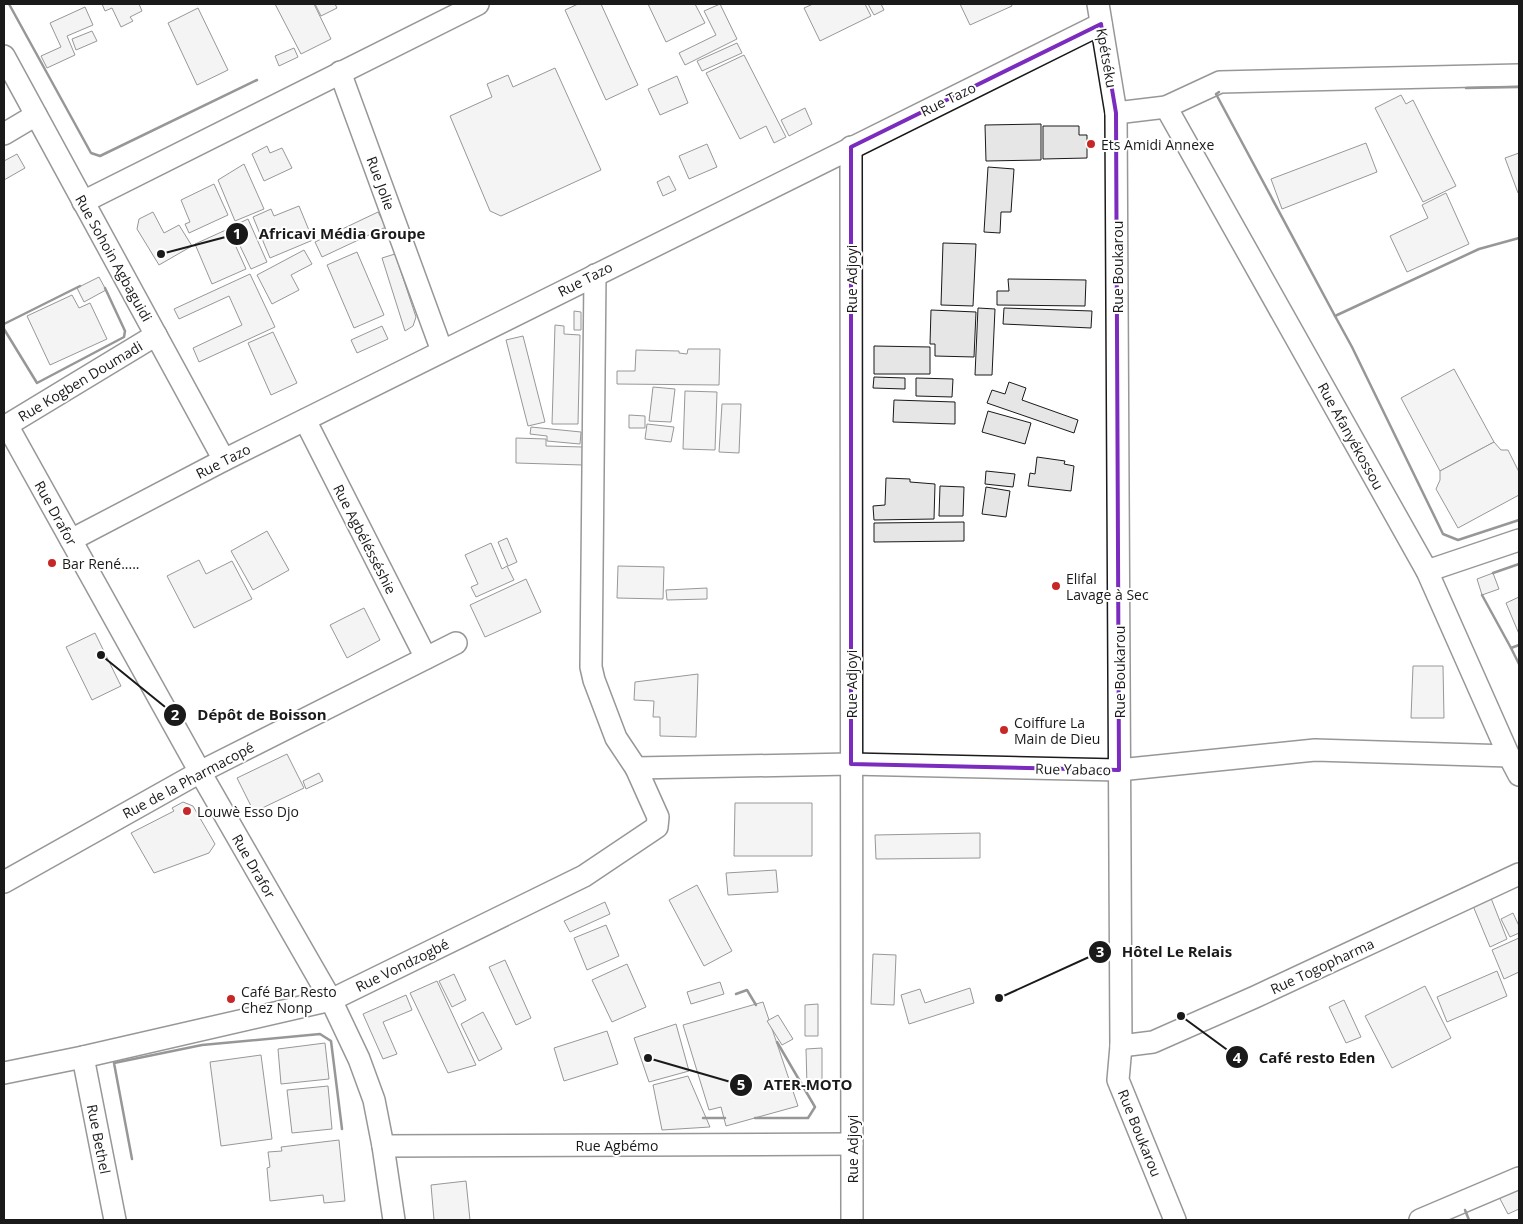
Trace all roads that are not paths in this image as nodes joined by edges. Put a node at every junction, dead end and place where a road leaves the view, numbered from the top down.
1 (478, 4) edge
2 (1099, 14) edge
3 (4, 56) edge
4 (340, 72) junction
5 (1519, 75) edge
6 (1166, 107) junction
7 (1116, 113) junction
8 (36, 115) junction
9 (4, 134) edge
10 (851, 147) junction
11 (83, 202) junction
12 (595, 275) junction
13 (156, 335) junction
14 (442, 351) junction
15 (305, 420) junction
16 (5, 426) edge
17 (224, 460) junction
18 (71, 540) junction
19 (1519, 540) edge
20 (1427, 571) junction
21 (456, 643) dead end
22 (426, 658) junction
23 (851, 764) junction
24 (1514, 766) edge
25 (636, 768) junction
26 (1120, 770) junction
27 (200, 772) junction
28 (1519, 874) edge
29 (4, 882) edge
30 (331, 1000) junction
31 (1121, 1046) junction
32 (83, 1057) junction
33 (6, 1068) edge
34 (852, 1144) junction
35 (383, 1146) junction
36 (1519, 1178) edge
37 (115, 1220) edge
38 (394, 1220) edge
39 (852, 1220) edge
40 (1175, 1220) edge
41 (1420, 1220) edge

1 - 4 street
2 - 7 street, Kpétséku
2 - 10 street, Rue Tazo
3 - 8 street, Rue Sohoin Agbaguidi
4 - 11 street
4 - 14 street, Rue Jolie
5 - 6 street
6 - 7 street
6 - 20 street, Rue Afanyékossou
7 - 26 street, Rue Boukarou
8 - 9 street
8 - 11 street, Rue Sohoin Agbaguidi
10 - 12 street, Rue Tazo
10 - 23 street, Rue Adjoyi
11 - 13 street, Rue Sohoin Agbaguidi
12 - 14 street, Rue Tazo
12 - 25 street
13 - 16 street, Rue Kogben Doumadi
13 - 17 street, Rue Sohoin Agbaguidi
14 - 15 street, Rue Tazo
15 - 17 street, Rue Tazo
15 - 22 street, Rue Agbélésséshie
16 - 18 street, Rue Drafor
17 - 18 street, Rue Tazo
18 - 27 street, Rue Drafor
19 - 20 street
20 - 24 street, Rue Afanyékossou
21 - 22 street, Rue de la Pharmacopé
22 - 27 street, Rue de la Pharmacopé
23 - 25 street, Rue Yabaco
23 - 26 street, Rue Yabaco
23 - 34 street, Rue Adjoyi
24 - 26 street, Rue Yabaco
25 - 30 street, Rue Vondzogbé
26 - 31 street, Rue Boukarou
27 - 29 street, Rue de la Pharmacopé
27 - 30 street, Rue Drafor
28 - 31 street, Rue Togopharma
30 - 32 street, Rue Vondzogbé
30 - 35 street, Rue Drafor
31 - 40 street, Rue Boukarou
32 - 33 street, Rue Vondzogbé
32 - 37 street, Rue Bethel
34 - 35 street, Rue Agbémo
34 - 39 street, Rue Adjoyi
35 - 38 street, Rue Drafor
36 - 41 street

